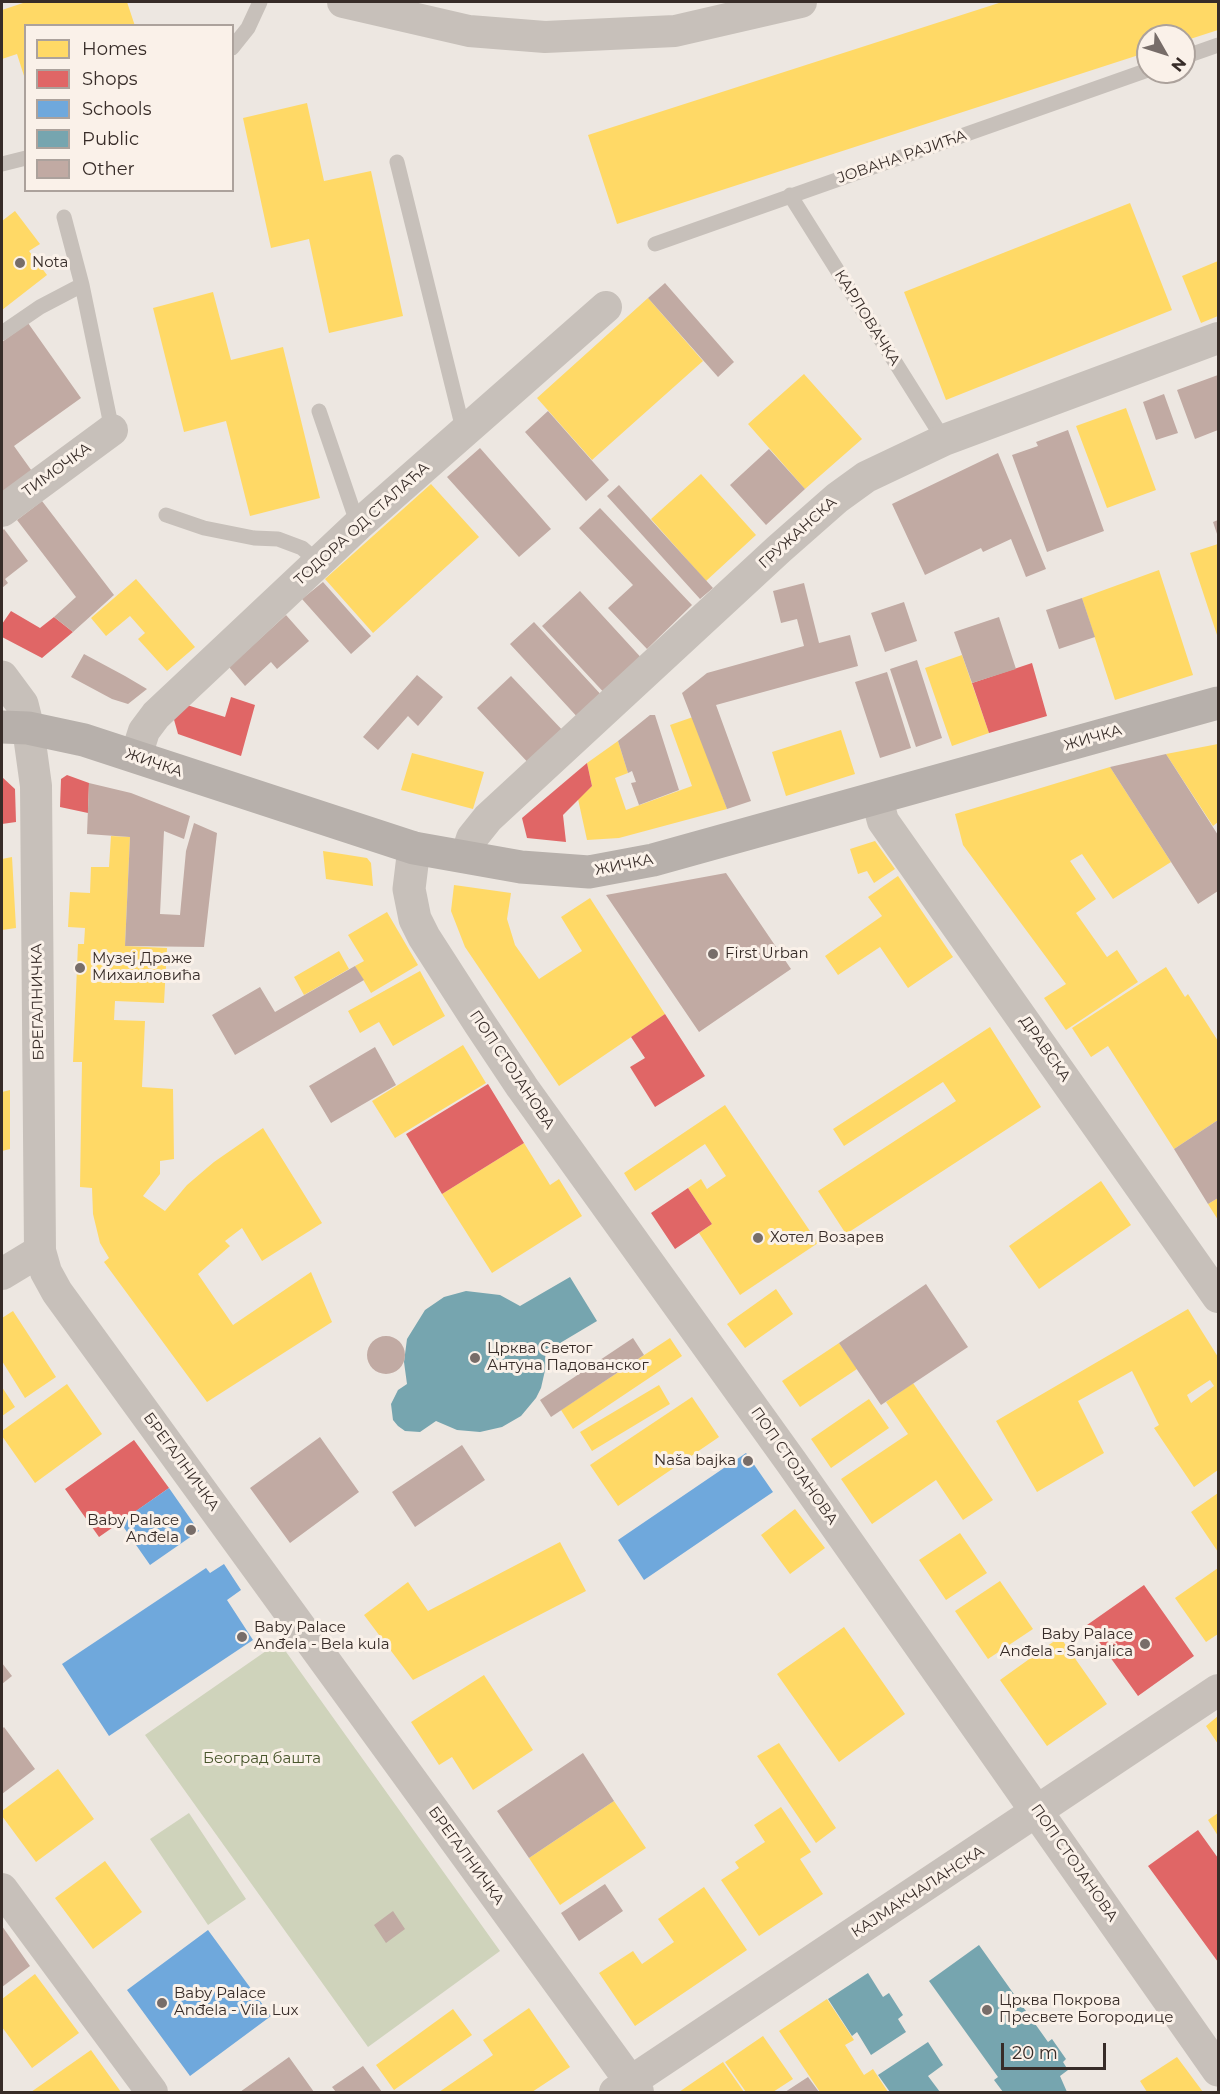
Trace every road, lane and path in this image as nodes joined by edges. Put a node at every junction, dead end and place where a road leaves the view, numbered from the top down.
1 (260, 2) edge
2 (343, 2) edge
3 (801, 2) edge
4 (1218, 45) edge
5 (234, 46) edge
6 (1196, 53) edge
7 (1136, 74) edge
8 (24, 158) edge
9 (397, 162) dead end
10 (2, 164) edge
11 (790, 195) junction
12 (64, 217) dead end
13 (655, 244) dead end
14 (82, 285) junction
15 (606, 307) dead end
16 (2, 333) edge
17 (1218, 338) edge
18 (319, 411) dead end
19 (112, 430) joint
20 (464, 433) junction
21 (944, 440) junction
22 (2, 511) edge
23 (166, 515) dead end
24 (358, 525) junction
25 (318, 562) junction
26 (2, 677) edge
27 (1218, 703) edge
28 (10, 723) edge
29 (136, 756) junction
30 (877, 799) junction
31 (414, 848) junction
32 (466, 857) junction
33 (40, 1251) junction
34 (2, 1274) edge
35 (1218, 1297) edge
36 (1218, 1690) edge
37 (1038, 1812) junction
38 (2, 1890) edge
39 (1218, 2070) edge
40 (628, 2089) edge
41 (152, 2092) edge

1 - 5 lane
2 - 3 street
4 - 6 lane
7 - 11 lane, ЈОВАНА РАЈИЋА
8 - 10 lane
9 - 20 lane
11 - 13 lane, ЈОВАНА РАЈИЋА
11 - 21 lane, КАРЛОВАЧКА
12 - 14 lane
14 - 16 lane
14 - 19 lane
15 - 20 street, ТОДОРА ОД СТАЛАЋА
17 - 21 street, ГРУЖАНСКА
18 - 24 lane
19 - 22 street, ТИМОЧКА
20 - 24 street, ТОДОРА ОД СТАЛАЋА
21 - 32 street, ГРУЖАНСКА
23 - 25 lane
24 - 25 street, ТОДОРА ОД СТАЛАЋА
25 - 29 street, ТОДОРА ОД СТАЛАЋА
26 - 28 street
27 - 30 main road, ЖИЧКА
28 - 29 main road, ЖИЧКА
28 - 33 street, БРЕГАЛНИЧКА
29 - 31 main road, ЖИЧКА
30 - 32 main road, ЖИЧКА
30 - 35 street, ДРАВСКА
31 - 32 main road, ЖИЧКА
31 - 37 street, ПОП СТОЈАНОВА
33 - 34 street
33 - 40 street, БРЕГАЛНИЧКА
36 - 37 street, КАЈМАКЧАЛАНСКА
37 - 39 street, ПОП СТОЈАНОВА
37 - 40 street, КАЈМАКЧАЛАНСКА
38 - 41 street

